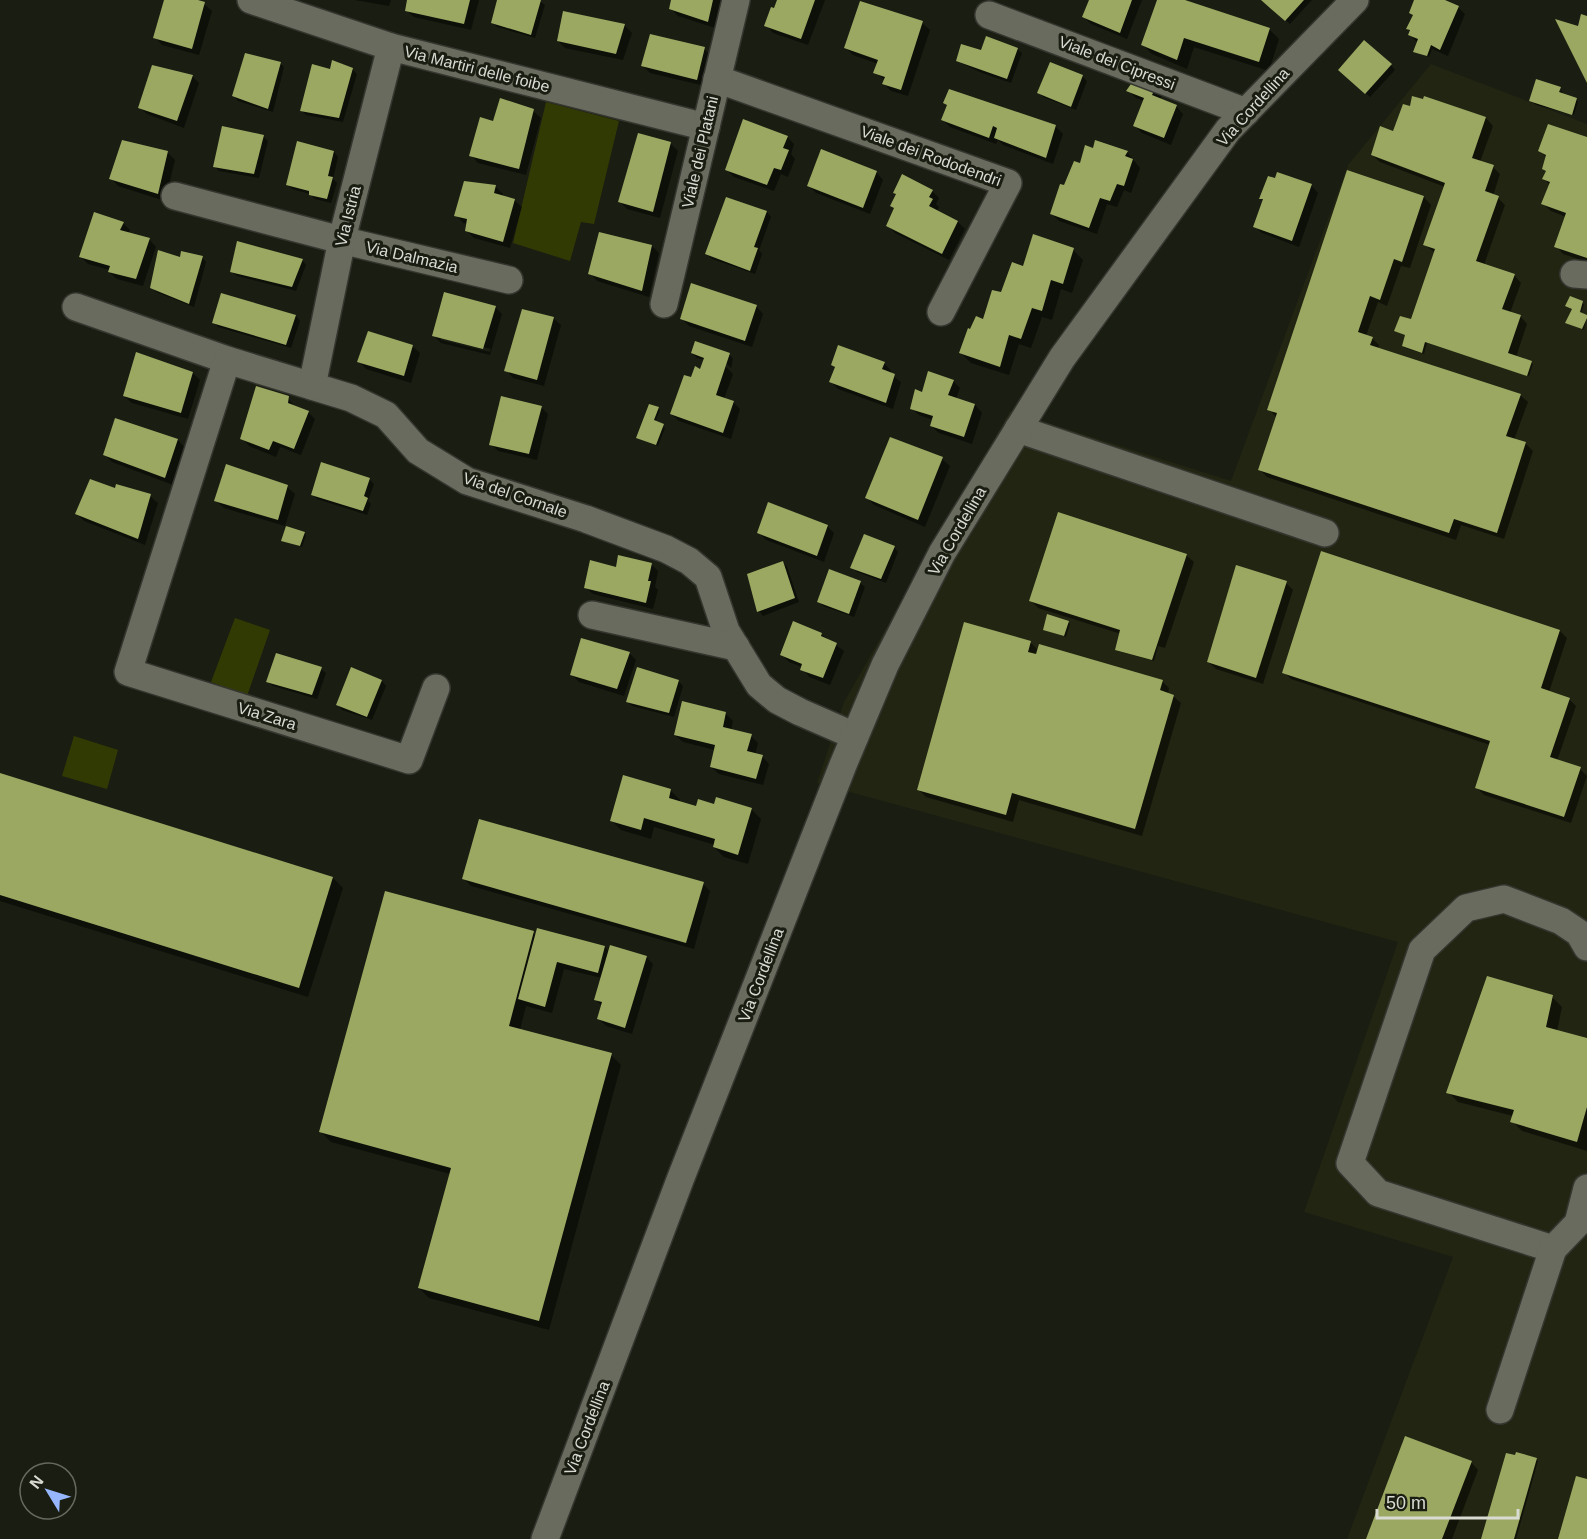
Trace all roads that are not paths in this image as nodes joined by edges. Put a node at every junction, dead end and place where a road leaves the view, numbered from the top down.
1 (251, 0) edge
2 (736, 0) edge
3 (1354, 0) edge
4 (988, 15) dead end
5 (391, 47) junction
6 (717, 79) junction
7 (1246, 112) junction
8 (706, 127) junction
9 (175, 196) dead end
10 (341, 240) junction
11 (509, 280) dead end
12 (664, 304) dead end
13 (76, 307) dead end
14 (940, 312) dead end
15 (227, 360) junction
16 (312, 386) junction
17 (1018, 429) junction
18 (1325, 533) dead end
19 (592, 615) dead end
20 (736, 647) junction
21 (436, 688) dead end
22 (855, 736) junction
23 (1587, 948) edge
24 (1587, 1188) edge
25 (1553, 1249) junction
26 (1500, 1410) dead end
27 (545, 1539) edge

1 - 5 street, Via Martiri delle foibe
2 - 6 street, Viale dei Platani
3 - 7 street, Via Cordellina
4 - 7 street, Viale dei Cipressi
5 - 8 street, Via Martiri delle foibe
5 - 10 street, Via Istria
6 - 8 street, Viale dei Platani
6 - 14 street, Viale dei Rododendri
7 - 17 street, Via Cordellina
8 - 12 street, Viale dei Platani
9 - 10 street, Via Dalmazia
10 - 11 street, Via Dalmazia
10 - 16 street, Via Istria
13 - 15 street, Via del Cornale
15 - 16 street, Via del Cornale
15 - 21 street, Via Zara
16 - 20 street, Via del Cornale
17 - 18 street
17 - 22 street, Via Cordellina
19 - 20 street
20 - 22 street, Via del Cornale
22 - 27 street, Via Cordellina
23 - 25 street
24 - 25 street
25 - 26 street

